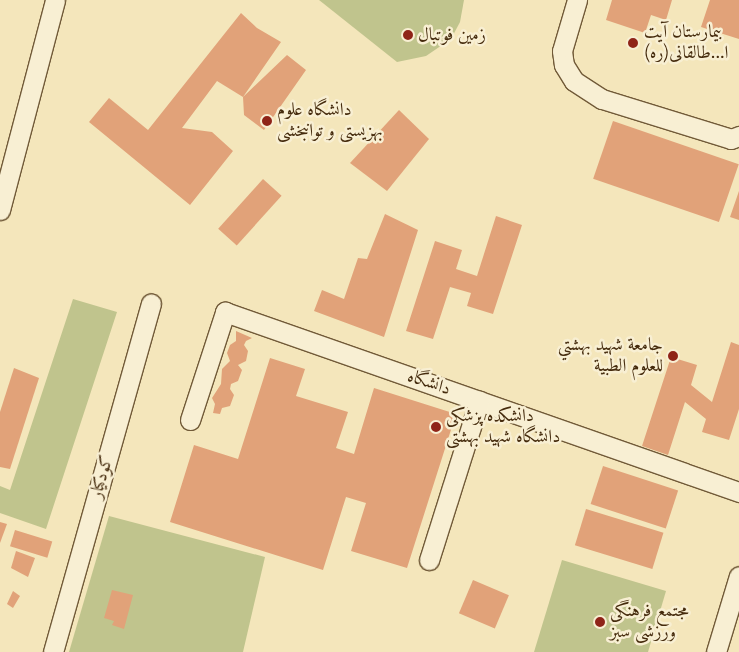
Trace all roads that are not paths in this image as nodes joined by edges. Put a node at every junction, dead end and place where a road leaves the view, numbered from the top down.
1 (55, 0) edge
2 (578, 0) edge
3 (739, 136) edge
4 (0, 210) edge
5 (151, 303) dead end
6 (479, 401) junction
7 (190, 420) dead end
8 (739, 492) edge
9 (429, 560) dead end
10 (739, 576) edge
11 (53, 652) edge
12 (716, 652) edge

1 - 4 street
2 - 3 street
5 - 11 street, کودکیار
6 - 7 street, دانشگاه
6 - 8 street, دانشگاه
6 - 9 street
10 - 12 street

